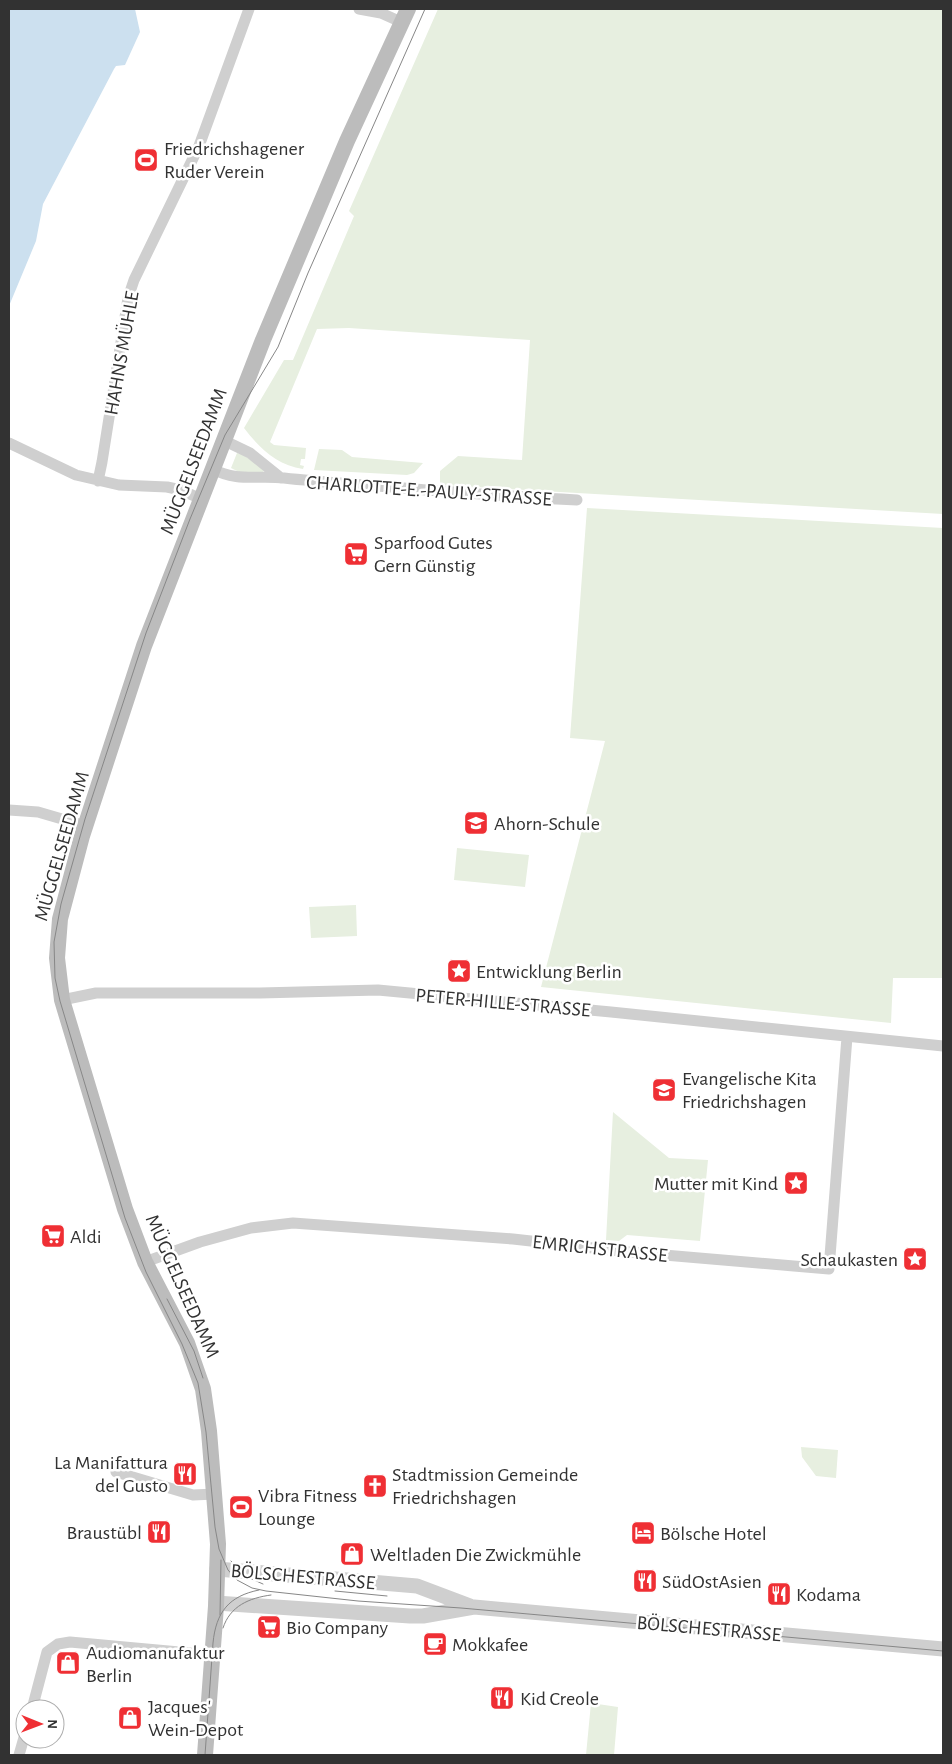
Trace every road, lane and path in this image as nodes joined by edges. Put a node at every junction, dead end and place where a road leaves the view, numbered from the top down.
1 (250, 9) edge
2 (359, 9) edge
3 (405, 15) edge
4 (224, 441) junction
5 (9, 443) edge
6 (213, 469) junction
7 (281, 478) junction
8 (98, 481) junction
9 (201, 499) junction
10 (577, 500) dead end
11 (9, 810) edge
12 (86, 826) junction
13 (62, 1000) junction
14 (848, 1037) junction
15 (943, 1046) edge
16 (145, 1262) junction
17 (116, 1472) dead end
18 (215, 1494) junction
19 (217, 1569) junction
20 (216, 1603) junction
21 (474, 1607) junction
22 (943, 1649) edge
23 (212, 1655) junction
24 (35, 1699) edge
25 (205, 1755) edge

1 - 8 street, HAHNS MÜHLE
2 - 3 street
3 - 4 main road, MÜGGELSEEDAMM
4 - 6 main road, MÜGGELSEEDAMM
4 - 7 street, CHARLOTTE-E.-PAULY-STRASSE
5 - 8 street
6 - 7 street, CHARLOTTE-E.-PAULY-STRASSE
6 - 9 main road, MÜGGELSEEDAMM
7 - 10 street, CHARLOTTE-E.-PAULY-STRASSE
8 - 9 street
9 - 12 main road, MÜGGELSEEDAMM
11 - 12 street
12 - 13 main road, MÜGGELSEEDAMM
13 - 14 street, PETER-HILLE-STRASSE
13 - 16 main road, MÜGGELSEEDAMM
14 - 15 street, PETER-HILLE-STRASSE
14 - 16 street, EMRICHSTRASSE
16 - 18 main road, MÜGGELSEEDAMM
17 - 18 street
18 - 19 main road, MÜGGELSEEDAMM
19 - 20 main road, MÜGGELSEEDAMM
19 - 21 street, BÖLSCHESTRASSE
20 - 21 street, BÖLSCHESTRASSE
20 - 23 main road, MÜGGELSEEDAMM
21 - 22 street, BÖLSCHESTRASSE
23 - 24 street
23 - 25 main road, MÜGGELSEEDAMM

